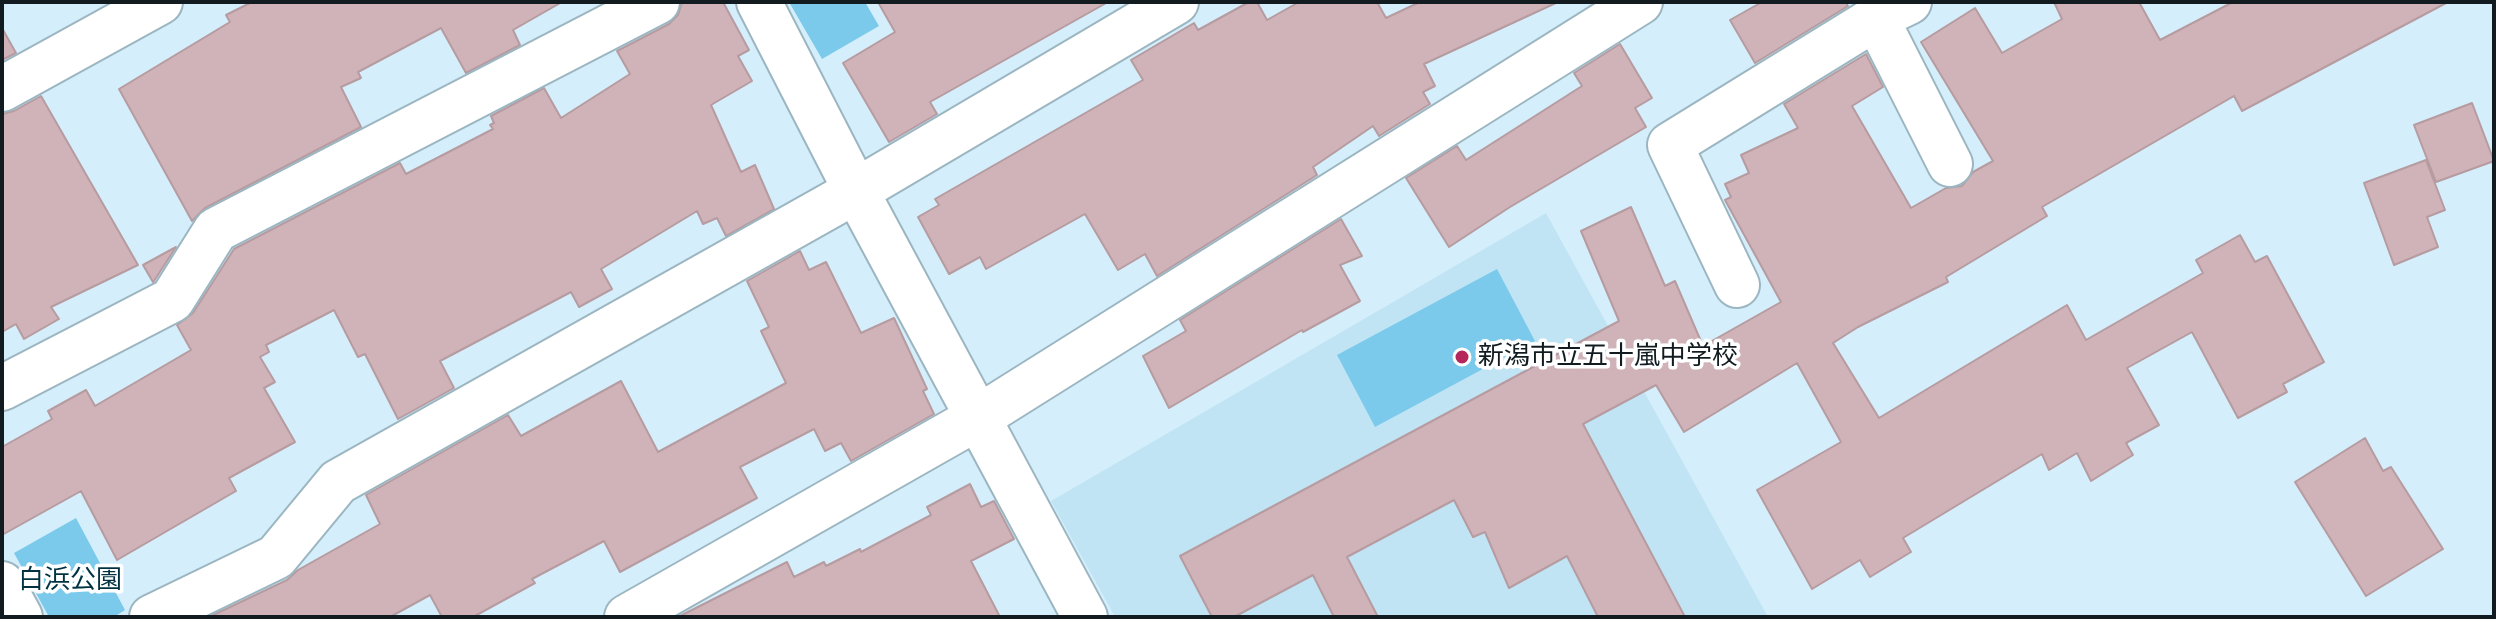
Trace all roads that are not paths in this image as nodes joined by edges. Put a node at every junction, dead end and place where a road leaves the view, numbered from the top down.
1 (160, 2) edge
2 (657, 2) edge
3 (759, 2) edge
4 (1176, 2) edge
5 (1640, 2) edge
6 (1892, 10) edge
7 (2, 89) edge
8 (1950, 164) dead end
9 (856, 191) junction
10 (1737, 285) dead end
11 (2, 388) edge
12 (979, 417) junction
13 (2, 584) edge
14 (20, 617) edge
15 (152, 617) edge
16 (627, 617) edge
17 (1085, 617) edge

1 - 7 street
2 - 11 street
3 - 9 street
4 - 9 street
5 - 12 street
6 - 8 street
6 - 10 street
9 - 12 street
9 - 15 street
12 - 16 street
12 - 17 street
13 - 14 street

